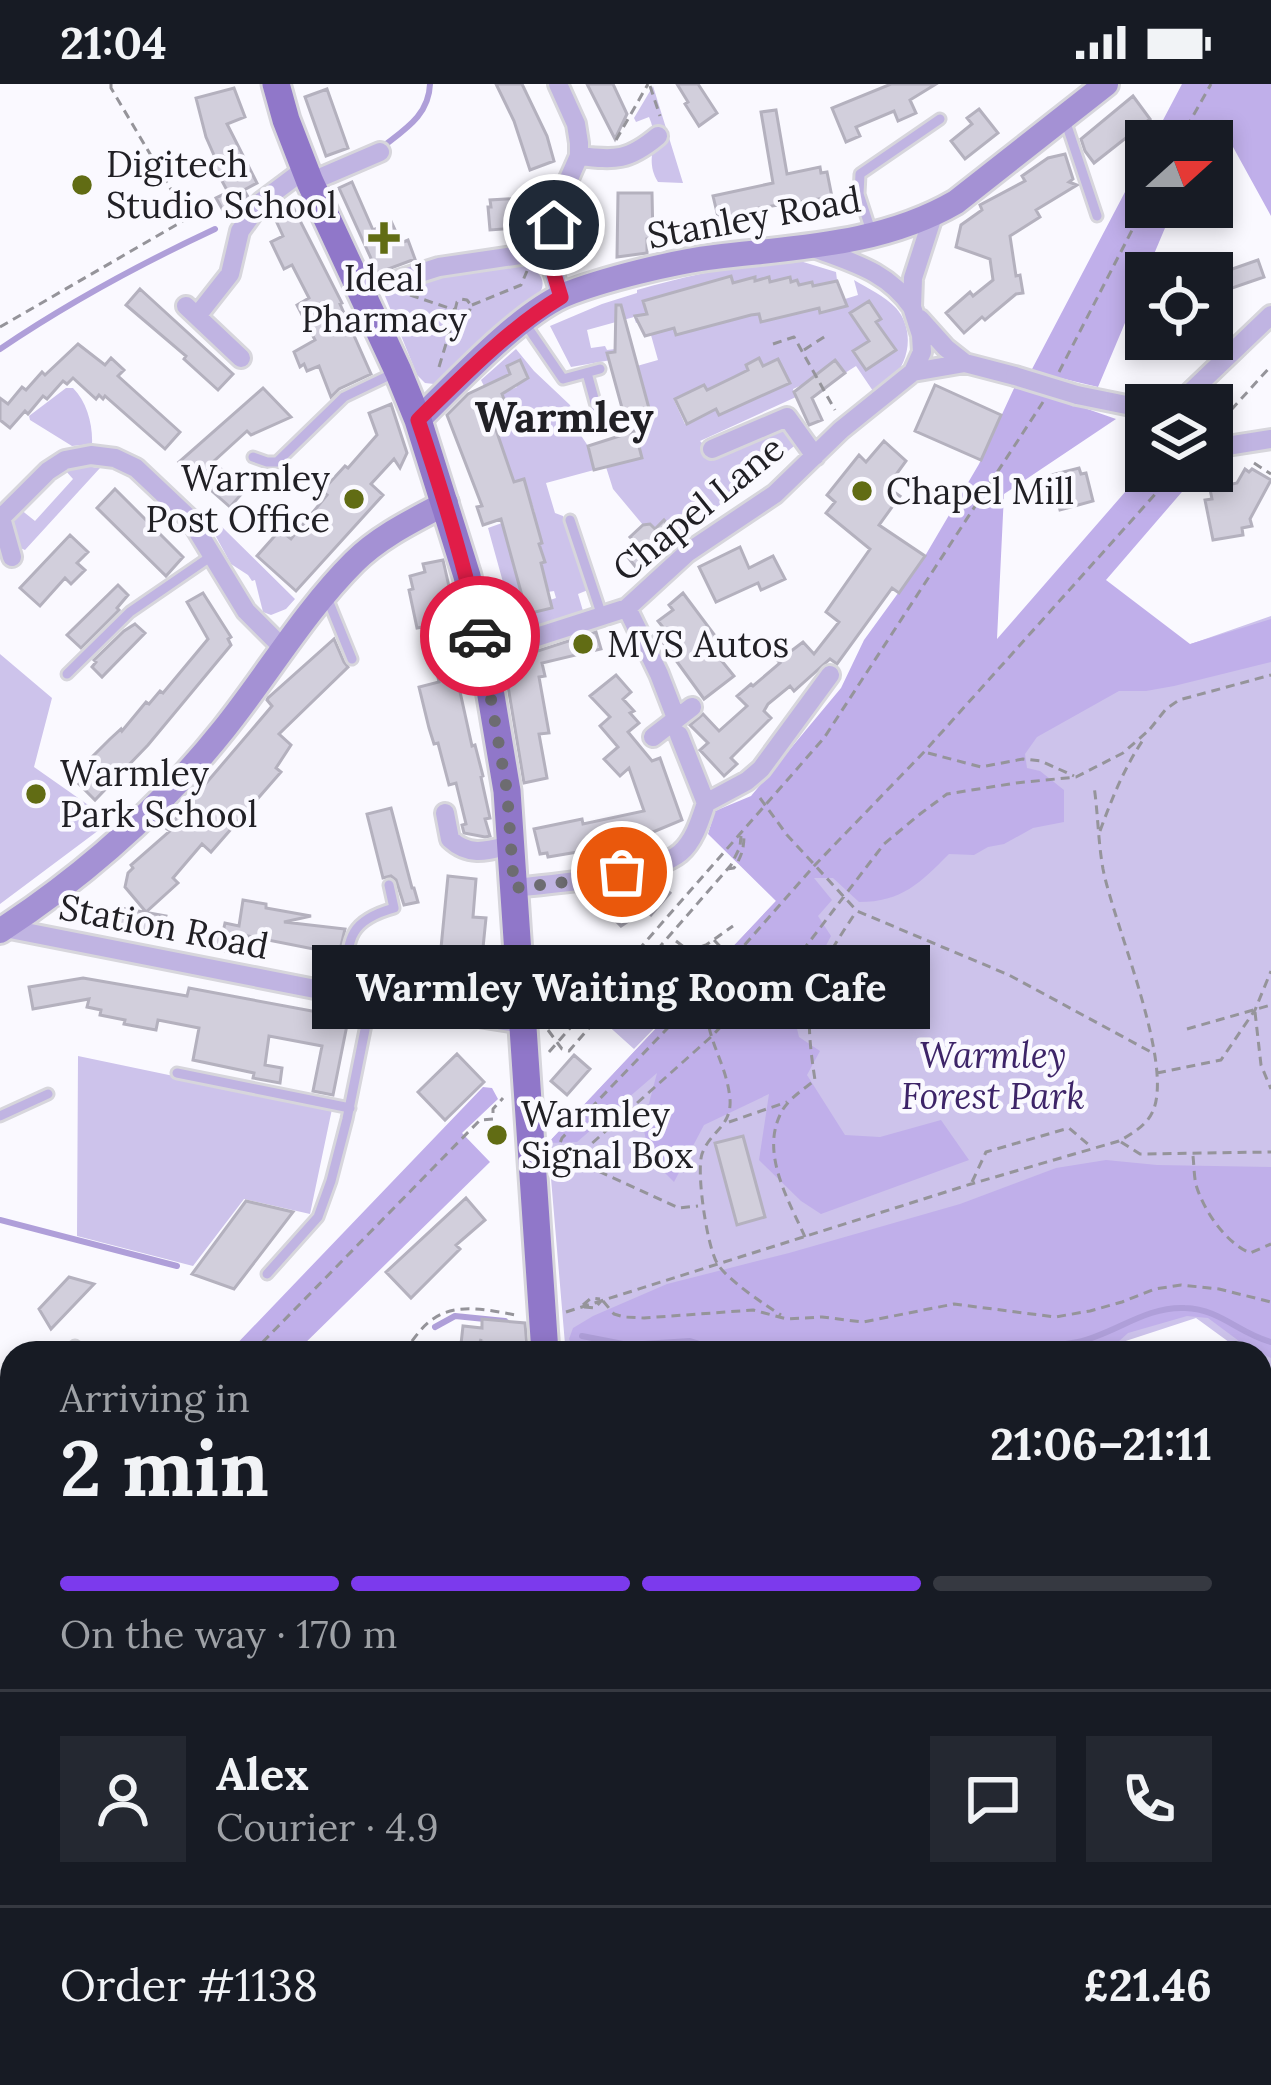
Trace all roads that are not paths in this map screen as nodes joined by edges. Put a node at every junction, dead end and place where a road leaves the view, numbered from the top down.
1 (276, 84) edge
2 (558, 84) edge
3 (1106, 84) edge
4 (1064, 118) junction
5 (940, 119) dead end
6 (658, 136) road end
7 (579, 149) junction
8 (380, 152) dead end
9 (307, 176) junction
10 (933, 216) junction
11 (1097, 216) dead end
12 (872, 235) junction
13 (814, 248) junction
14 (541, 252) junction
15 (393, 286) road end
16 (561, 297) junction
17 (913, 310) junction
18 (1271, 315) edge
19 (524, 322) junction
20 (241, 358) dead end
21 (965, 363) junction
22 (600, 369) dead end
23 (398, 371) junction
24 (913, 372) junction
25 (587, 373) junction
26 (1198, 384) edge
27 (1125, 405) edge
28 (598, 412) dead end
29 (418, 420) junction
30 (1233, 438) edge
31 (1271, 439) edge
32 (712, 449) dead end
33 (814, 456) junction
34 (253, 457) dead end
35 (446, 503) junction
36 (0, 518) edge
37 (571, 520) dead end
38 (12, 556) dead end
39 (213, 556) junction
40 (326, 595) junction
41 (627, 608) junction
42 (602, 616) junction
43 (282, 647) junction
44 (484, 654) junction
45 (352, 659) dead end
46 (67, 674) dead end
47 (830, 675) dead end
48 (682, 720) junction
49 (652, 737) dead end
50 (706, 803) junction
51 (445, 813) dead end
52 (511, 845) junction
53 (389, 885) dead end
54 (514, 888) junction
55 (3, 930) edge
56 (344, 995) junction
57 (371, 1000) junction
58 (523, 1024) junction
59 (177, 1073) dead end
60 (48, 1094) dead end
61 (350, 1108) junction
62 (0, 1116) edge
63 (267, 1274) dead end
64 (545, 1341) edge

1 - 9 main road
2 - 7 street
3 - 4 street, Stanley Road
4 - 10 street, Stanley Road
4 - 11 lane
5 - 12 lane
6 - 7 street
7 - 14 street
8 - 9 street
9 - 20 street
9 - 23 main road
10 - 12 street, Stanley Road
10 - 17 street
12 - 13 street, Stanley Road
13 - 16 street, Stanley Road
13 - 17 street
14 - 15 street
14 - 16 street
16 - 19 street, Stanley Road
17 - 21 street
17 - 24 street
18 - 26 street
19 - 25 lane
19 - 29 street, Stanley Road
21 - 24 street
21 - 27 street, bridge
22 - 25 lane
23 - 29 main road
23 - 34 lane
24 - 33 street, Chapel Lane
25 - 28 lane
29 - 35 main road
30 - 31 street
32 - 33 street, Chapel Lane
33 - 41 street, Chapel Lane
35 - 40 street
35 - 44 main road
36 - 38 street
36 - 39 street
37 - 42 lane
39 - 43 street
39 - 46 lane
40 - 43 street
40 - 45 lane
41 - 42 street, Chapel Lane
41 - 48 street
42 - 44 street, Chapel Lane
43 - 55 street
44 - 52 main road
47 - 50 street
48 - 49 street
48 - 50 street
50 - 54 street
51 - 52 street
52 - 54 main road
53 - 56 lane
54 - 58 main road
55 - 56 street, Station Road
56 - 57 street, Station Road
57 - 58 street, Station Road
57 - 61 lane
58 - 64 main road
59 - 61 lane
60 - 62 lane
61 - 63 lane

